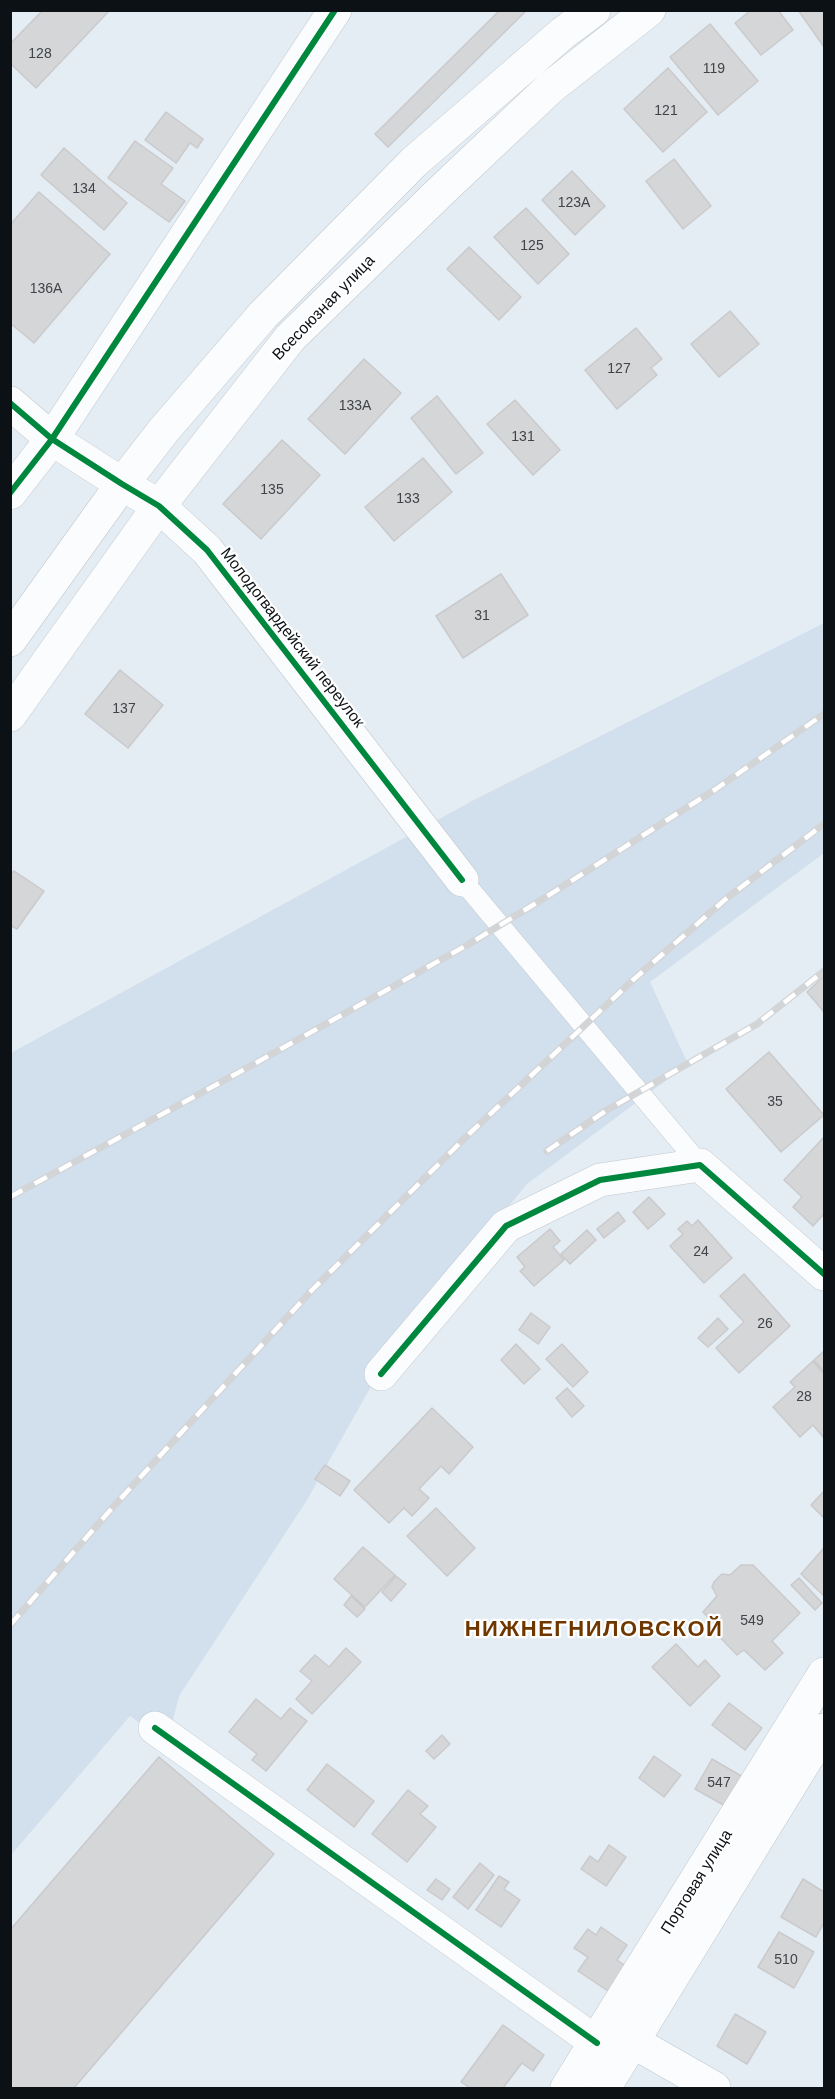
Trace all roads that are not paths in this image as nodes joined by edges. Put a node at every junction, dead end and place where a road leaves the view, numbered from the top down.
1 (335, 10) edge
2 (594, 10) edge
3 (649, 10) edge
4 (10, 403) edge
5 (52, 439) junction
6 (122, 484) junction
7 (10, 493) edge
8 (159, 506) junction
9 (10, 640) edge
10 (10, 715) edge
11 (462, 880) joint
12 (700, 1165) junction
13 (825, 1274) edge
14 (381, 1374) dead end
15 (825, 1674) edge
16 (155, 1728) dead end
17 (825, 1730) edge
18 (612, 2037) junction
19 (567, 2088) edge
20 (604, 2088) edge
21 (714, 2088) edge

1 - 5 main road
2 - 6 main road
3 - 8 main road, Всесоюзная улица
4 - 5 main road, Молодогвардейский переулок
5 - 6 main road, Молодогвардейский переулок
5 - 7 main road
6 - 8 main road, Молодогвардейский переулок
6 - 9 main road
8 - 10 main road, Всесоюзная улица
8 - 11 main road, Молодогвардейский переулок
11 - 12 lane
12 - 13 main road
12 - 14 main road
15 - 18 main road, Портовая улица
16 - 18 main road
17 - 18 main road, Портовая улица
18 - 19 main road, Портовая улица
18 - 20 main road, Портовая улица
18 - 21 main road

